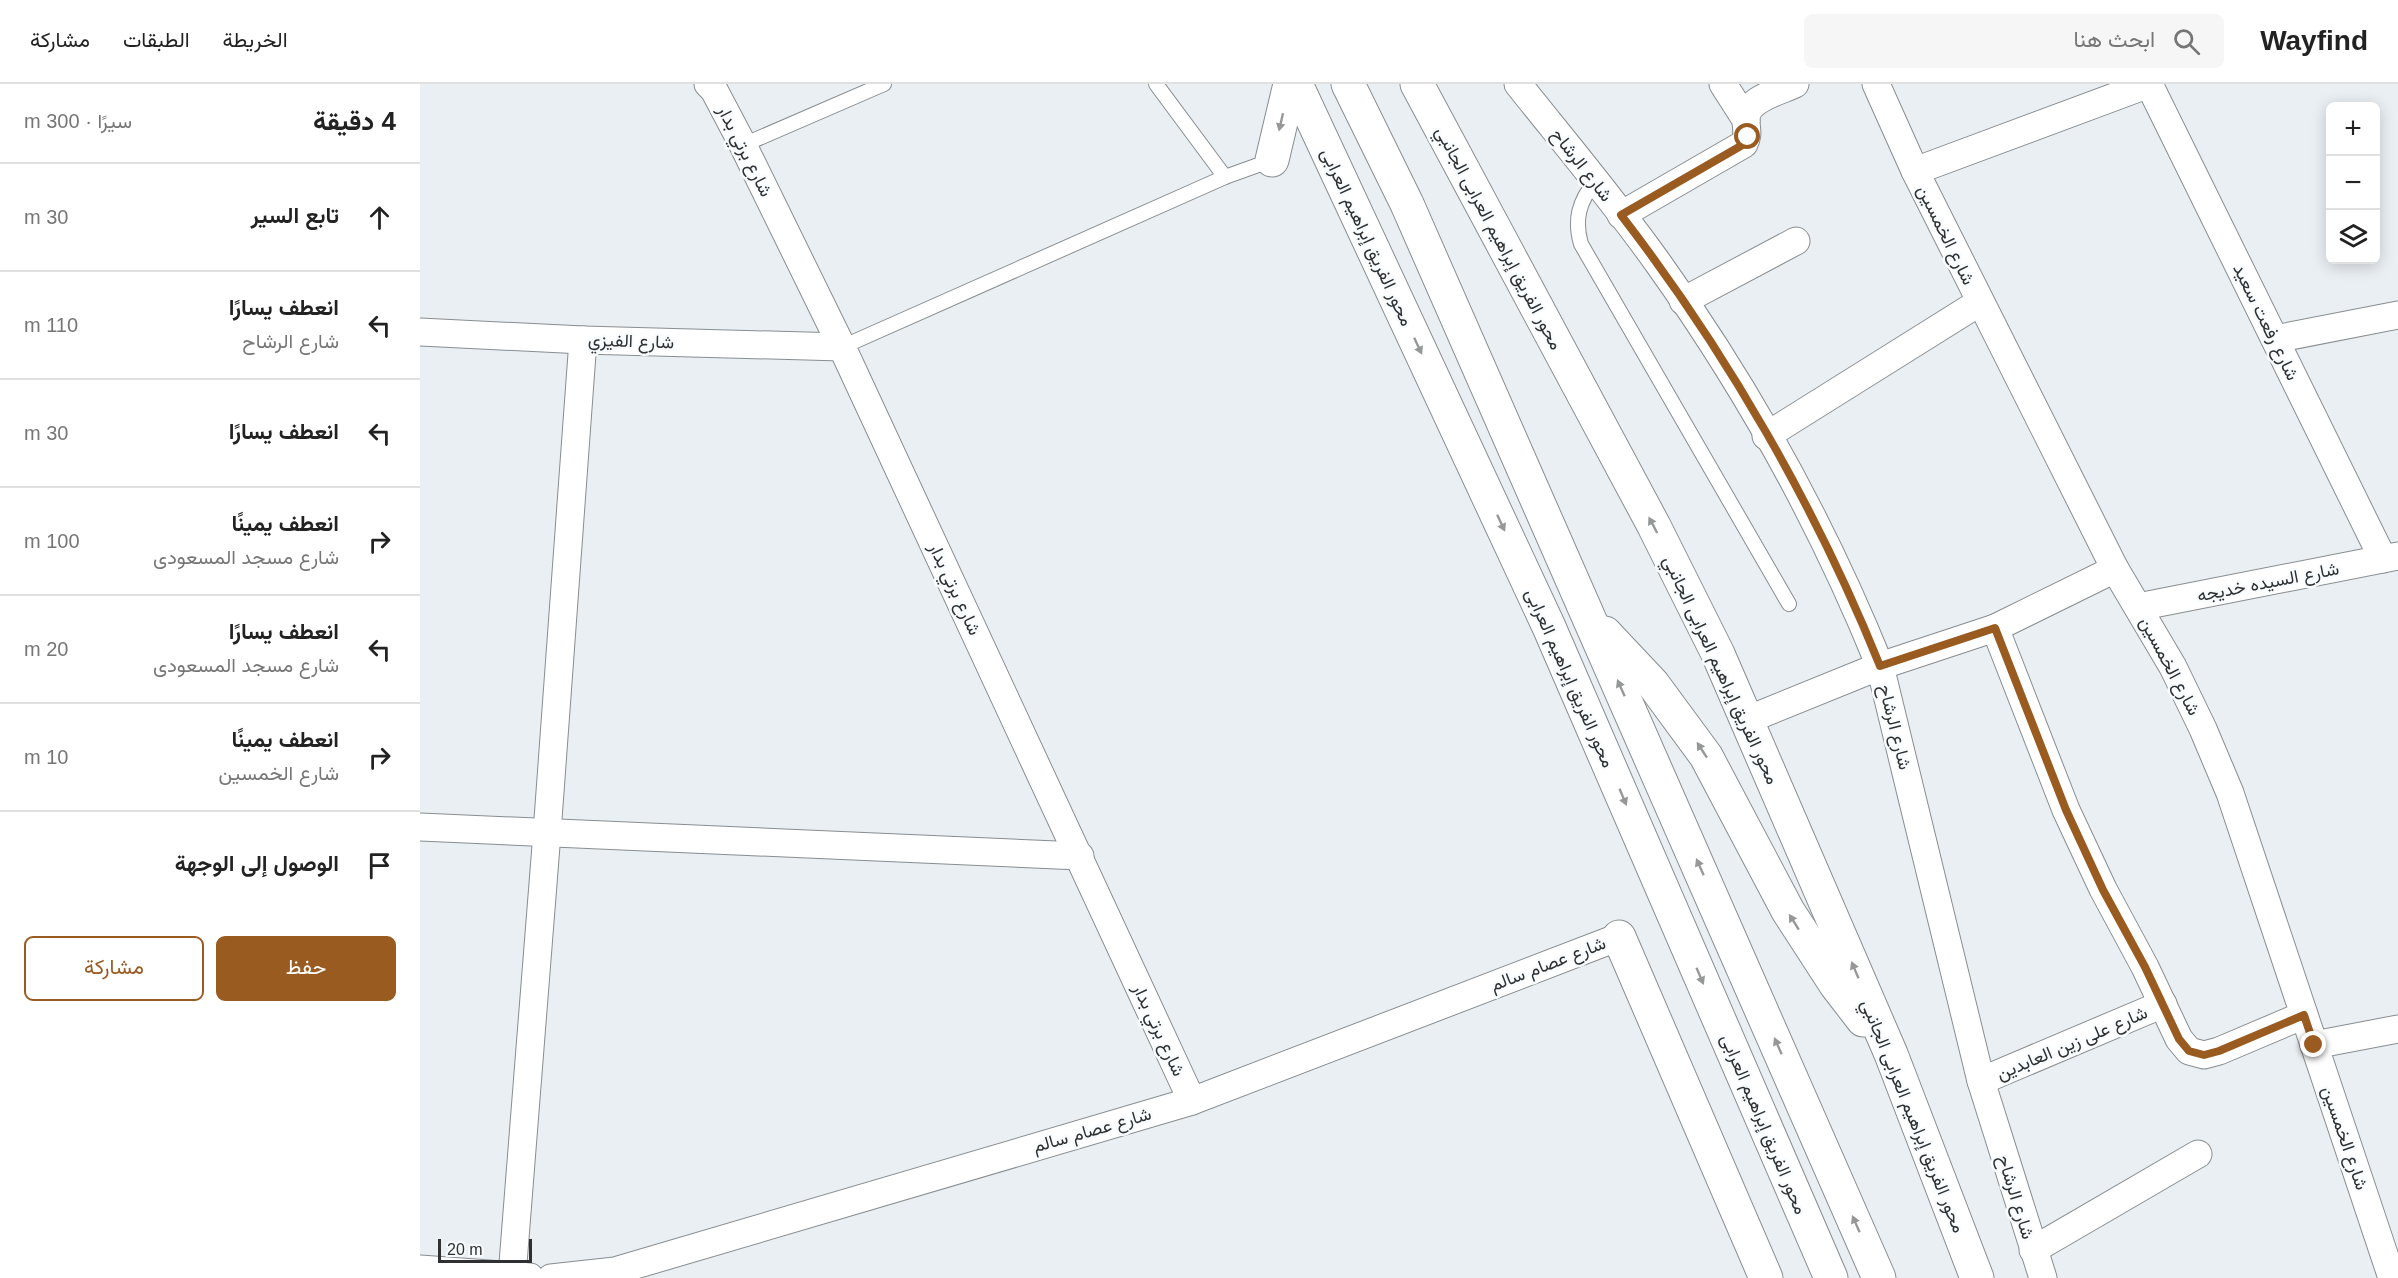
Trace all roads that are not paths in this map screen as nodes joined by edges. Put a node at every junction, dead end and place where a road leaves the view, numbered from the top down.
1 (708, 84) edge
2 (884, 84) edge
3 (1156, 84) edge
4 (1290, 84) edge
5 (1296, 84) edge
6 (1348, 84) edge
7 (1417, 84) edge
8 (1518, 84) edge
9 (1723, 84) edge
10 (1796, 84) edge
11 (1876, 84) edge
12 (2149, 84) edge
13 (1746, 120) junction
14 (743, 145) junction
15 (1272, 160) joint
16 (1915, 171) junction
17 (1225, 177) junction
18 (1595, 182) junction
19 (1621, 215) junction
20 (1796, 241) dead end
21 (1683, 301) junction
22 (1980, 302) junction
23 (2398, 315) edge
24 (420, 332) edge
25 (2275, 339) junction
26 (582, 340) junction
27 (842, 347) junction
28 (1766, 436) junction
29 (2390, 558) edge
30 (2115, 569) junction
31 (1789, 604) dead end
32 (2138, 607) junction
33 (1591, 619) junction
34 (1995, 628) junction
35 (1880, 666) junction
36 (1747, 720) junction
37 (420, 827) edge
38 (547, 833) junction
39 (1080, 856) junction
40 (1619, 937) joint
41 (2163, 1004) junction
42 (2304, 1015) junction
43 (2398, 1029) edge
44 (2314, 1045) junction
45 (1890, 1054) junction
46 (1981, 1082) junction
47 (1192, 1101) junction
48 (2198, 1154) dead end
49 (2033, 1250) junction
50 (420, 1269) edge
51 (512, 1276) junction
52 (2394, 1276) edge
53 (550, 1278) edge
54 (1766, 1278) edge
55 (1831, 1278) edge
56 (1879, 1278) edge
57 (1977, 1278) edge
58 (2043, 1278) edge

1 - 14 street, شارع برتي بدار
2 - 14 lane
3 - 17 lane
4 -> 15 main road
5 -> 55 main road, محور الفريق إبراهيم العرابى
6 - 33 main road
36 -> 7 main road, محور الفريق إبراهيم العرابى الجانبي
8 - 18 street, شارع الرشاح
9 - 13 street
10 - 13 street
11 - 16 street, شارع الخمسين
12 - 16 street
12 - 25 street, شارع رفعت سعيد
13 - 19 street
14 - 27 street, شارع برتي بدار
15 - 17 lane
16 - 22 street, شارع الخمسين
17 - 27 lane
18 - 19 street, شارع الرشاح
18 - 31 lane
19 - 21 street, شارع الرشاح
20 - 21 street
21 - 28 street, شارع الرشاح
22 - 28 street
22 - 30 street, شارع الخمسين
23 - 25 street
24 - 26 street, شارع الفيزي
25 - 29 street, شارع رفعت سعيد
26 - 27 street, شارع الفيزي
26 - 38 street
27 - 39 street, شارع برتي بدار
28 - 35 street, شارع الرشاح
29 - 32 street, شارع السيده خديجه
30 - 32 street, شارع الخمسين
30 - 34 street
32 - 42 street, شارع الخمسين
45 -> 33 main road
56 -> 33 main road
34 - 35 street
34 - 41 street
35 - 36 street
35 - 46 street, شارع الرشاح
45 -> 36 main road, محور الفريق إبراهيم العرابى الجانبي
37 - 38 street
38 - 39 street
38 - 51 street
39 - 47 street, شارع برتي بدار
40 - 47 street, شارع عصام سالم
40 - 54 main road
41 - 42 street
41 - 46 street, شارع على زين العابدين
42 - 44 street, شارع الخمسين
43 - 44 street
44 - 52 street, شارع الخمسين
45 - 57 main road, محور الفريق إبراهيم العرابى الجانبي
46 - 49 street, شارع الرشاح
47 - 53 street, شارع عصام سالم
48 - 49 street
49 - 58 street, شارع الرشاح
50 - 51 street, شارع عصام سالم
51 - 53 street, شارع عصام سالم

